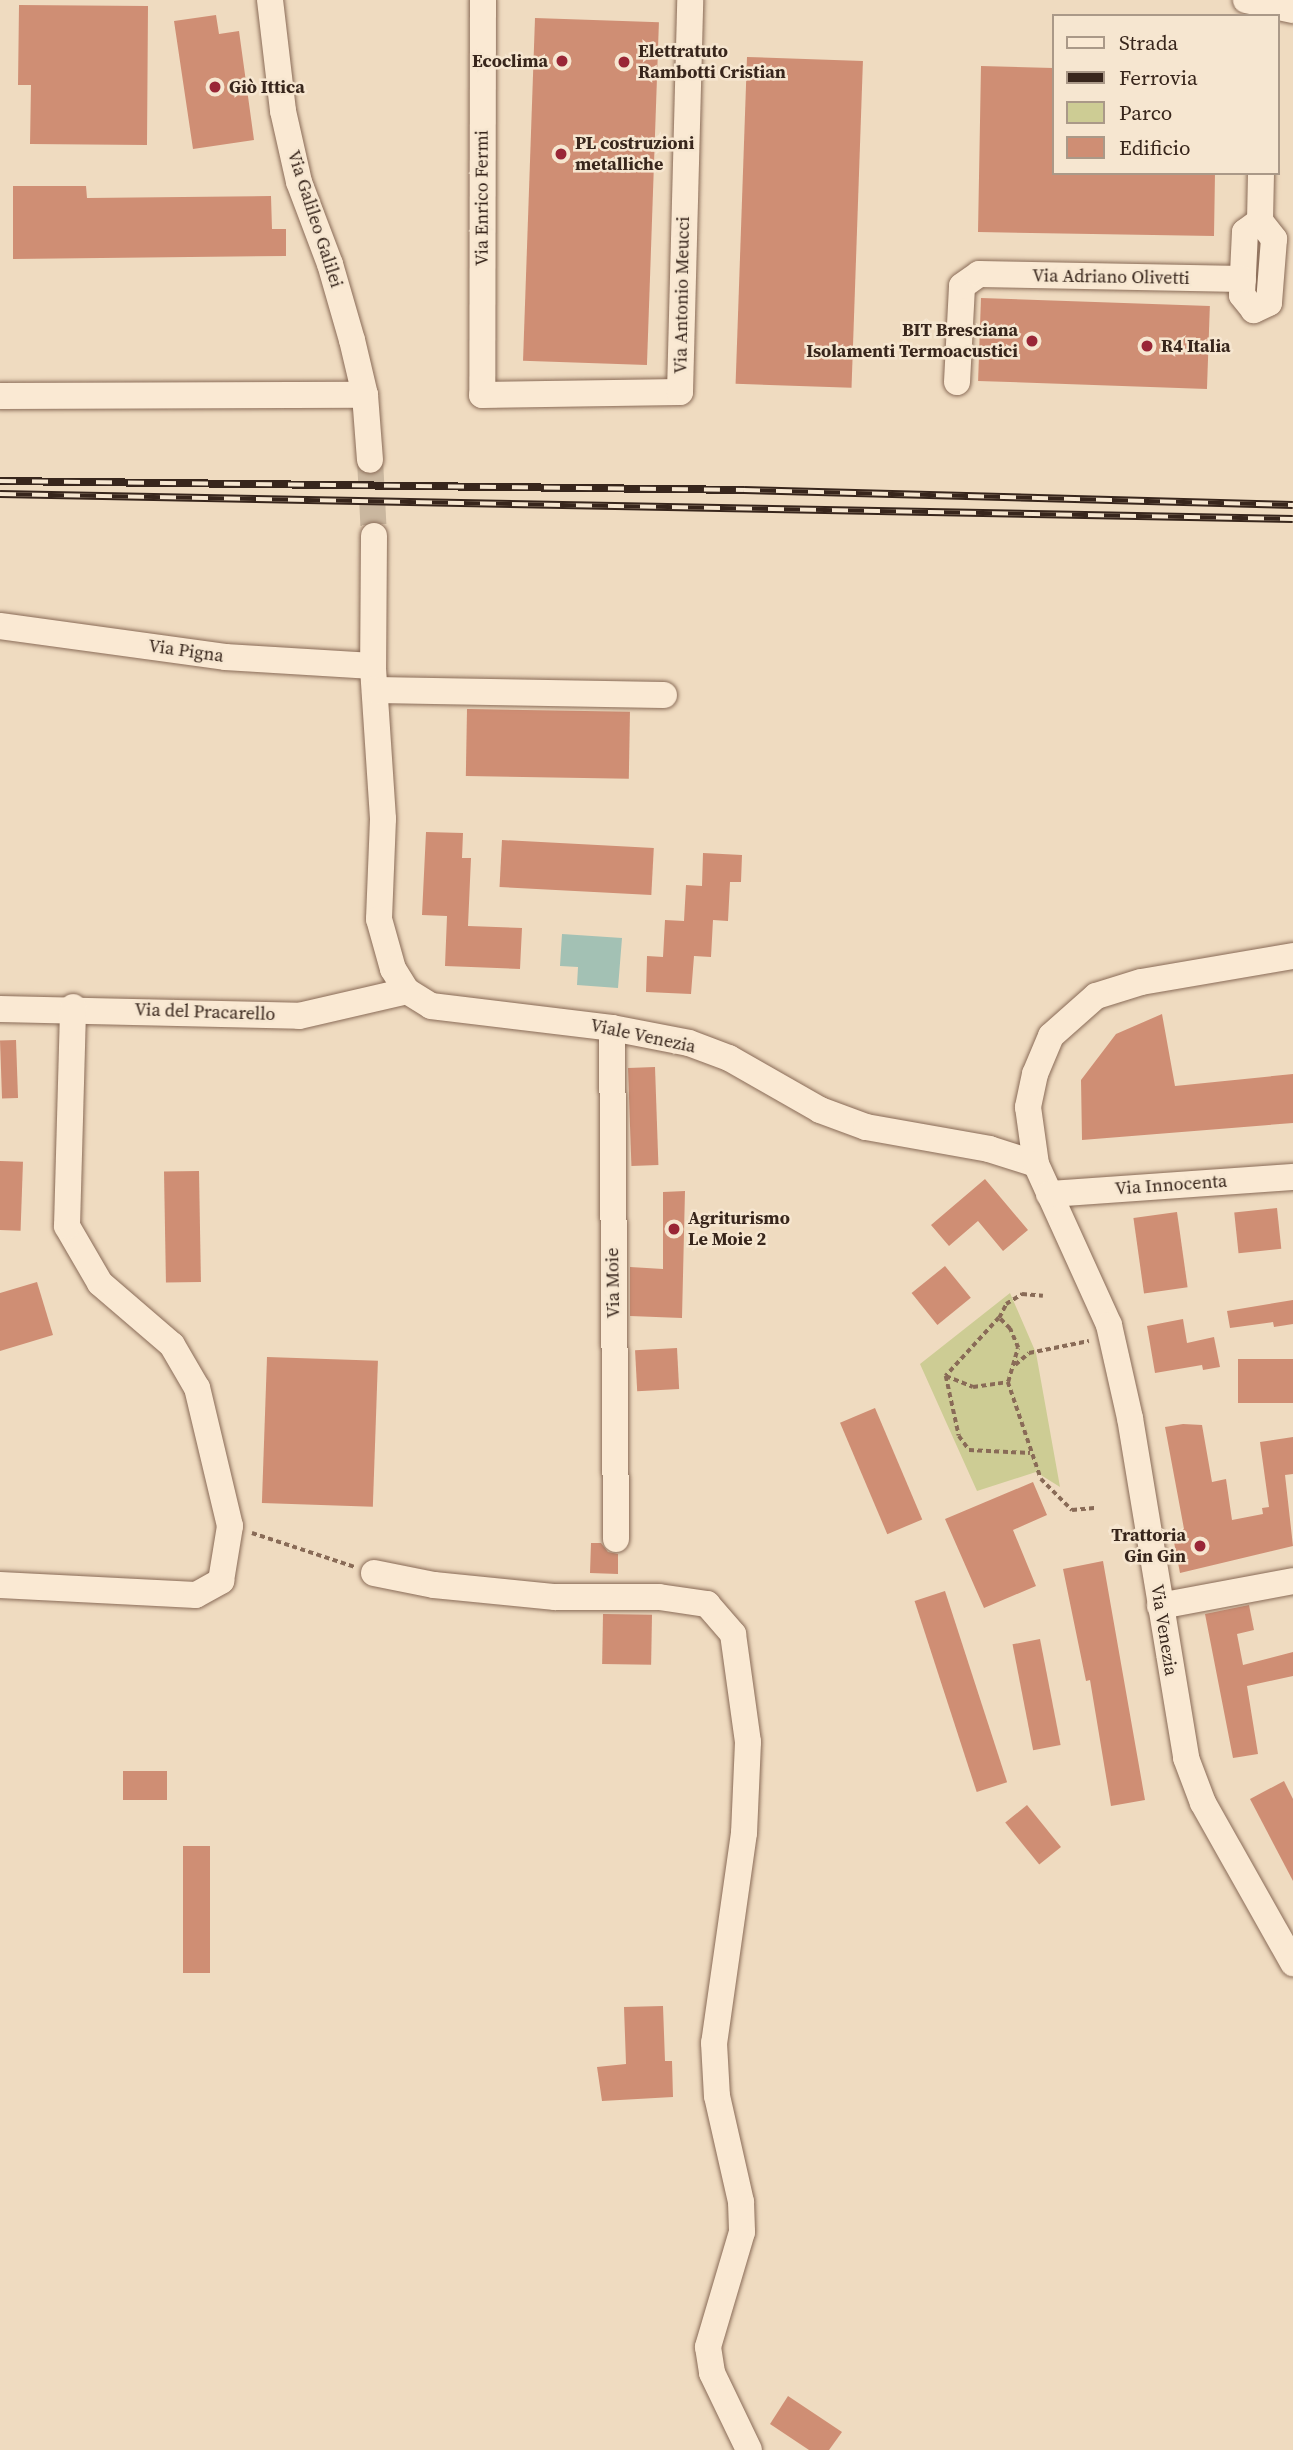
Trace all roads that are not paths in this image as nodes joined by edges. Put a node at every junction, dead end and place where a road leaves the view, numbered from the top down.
1 (270, 0) edge
2 (483, 0) edge
3 (690, 0) edge
4 (1262, 4) edge
5 (1293, 10) edge
6 (1261, 175) edge
7 (957, 382) dead end
8 (365, 395) junction
9 (481, 395) joint
10 (0, 396) edge
11 (370, 460) tunnel mouth
12 (374, 536) tunnel mouth
13 (0, 626) edge
14 (374, 678) junction
15 (664, 695) dead end
16 (1293, 956) edge
17 (408, 991) junction
18 (73, 1007) junction
19 (0, 1009) edge
20 (612, 1028) junction
21 (1033, 1152) junction
22 (1293, 1177) edge
23 (1049, 1194) junction
24 (616, 1539) dead end
25 (374, 1573) road end
26 (1293, 1581) edge
27 (0, 1585) edge
28 (1160, 1606) junction
29 (1293, 1963) edge
30 (749, 2450) edge

1 - 8 street, Via Galileo Galilei
2 - 9 street, Via Enrico Fermi
3 - 9 street, Via Antonio Meucci
4 - 5 street
6 - 7 street, Via Adriano Olivetti
8 - 10 street
8 - 11 street
12 - 14 street
13 - 14 street, Via Pigna
14 - 15 street, Via Pigna
14 - 17 street
16 - 21 street
17 - 18 street, Via del Pracarello
17 - 20 street, Viale Venezia
18 - 19 street, Via del Pracarello
18 - 27 street
20 - 21 street, Viale Venezia
20 - 24 street, Via Moie
21 - 23 street, Via Venezia
22 - 23 street, Via Innocenta
23 - 28 street, Via Venezia
25 - 30 street
26 - 28 street
28 - 29 street, Via Venezia

